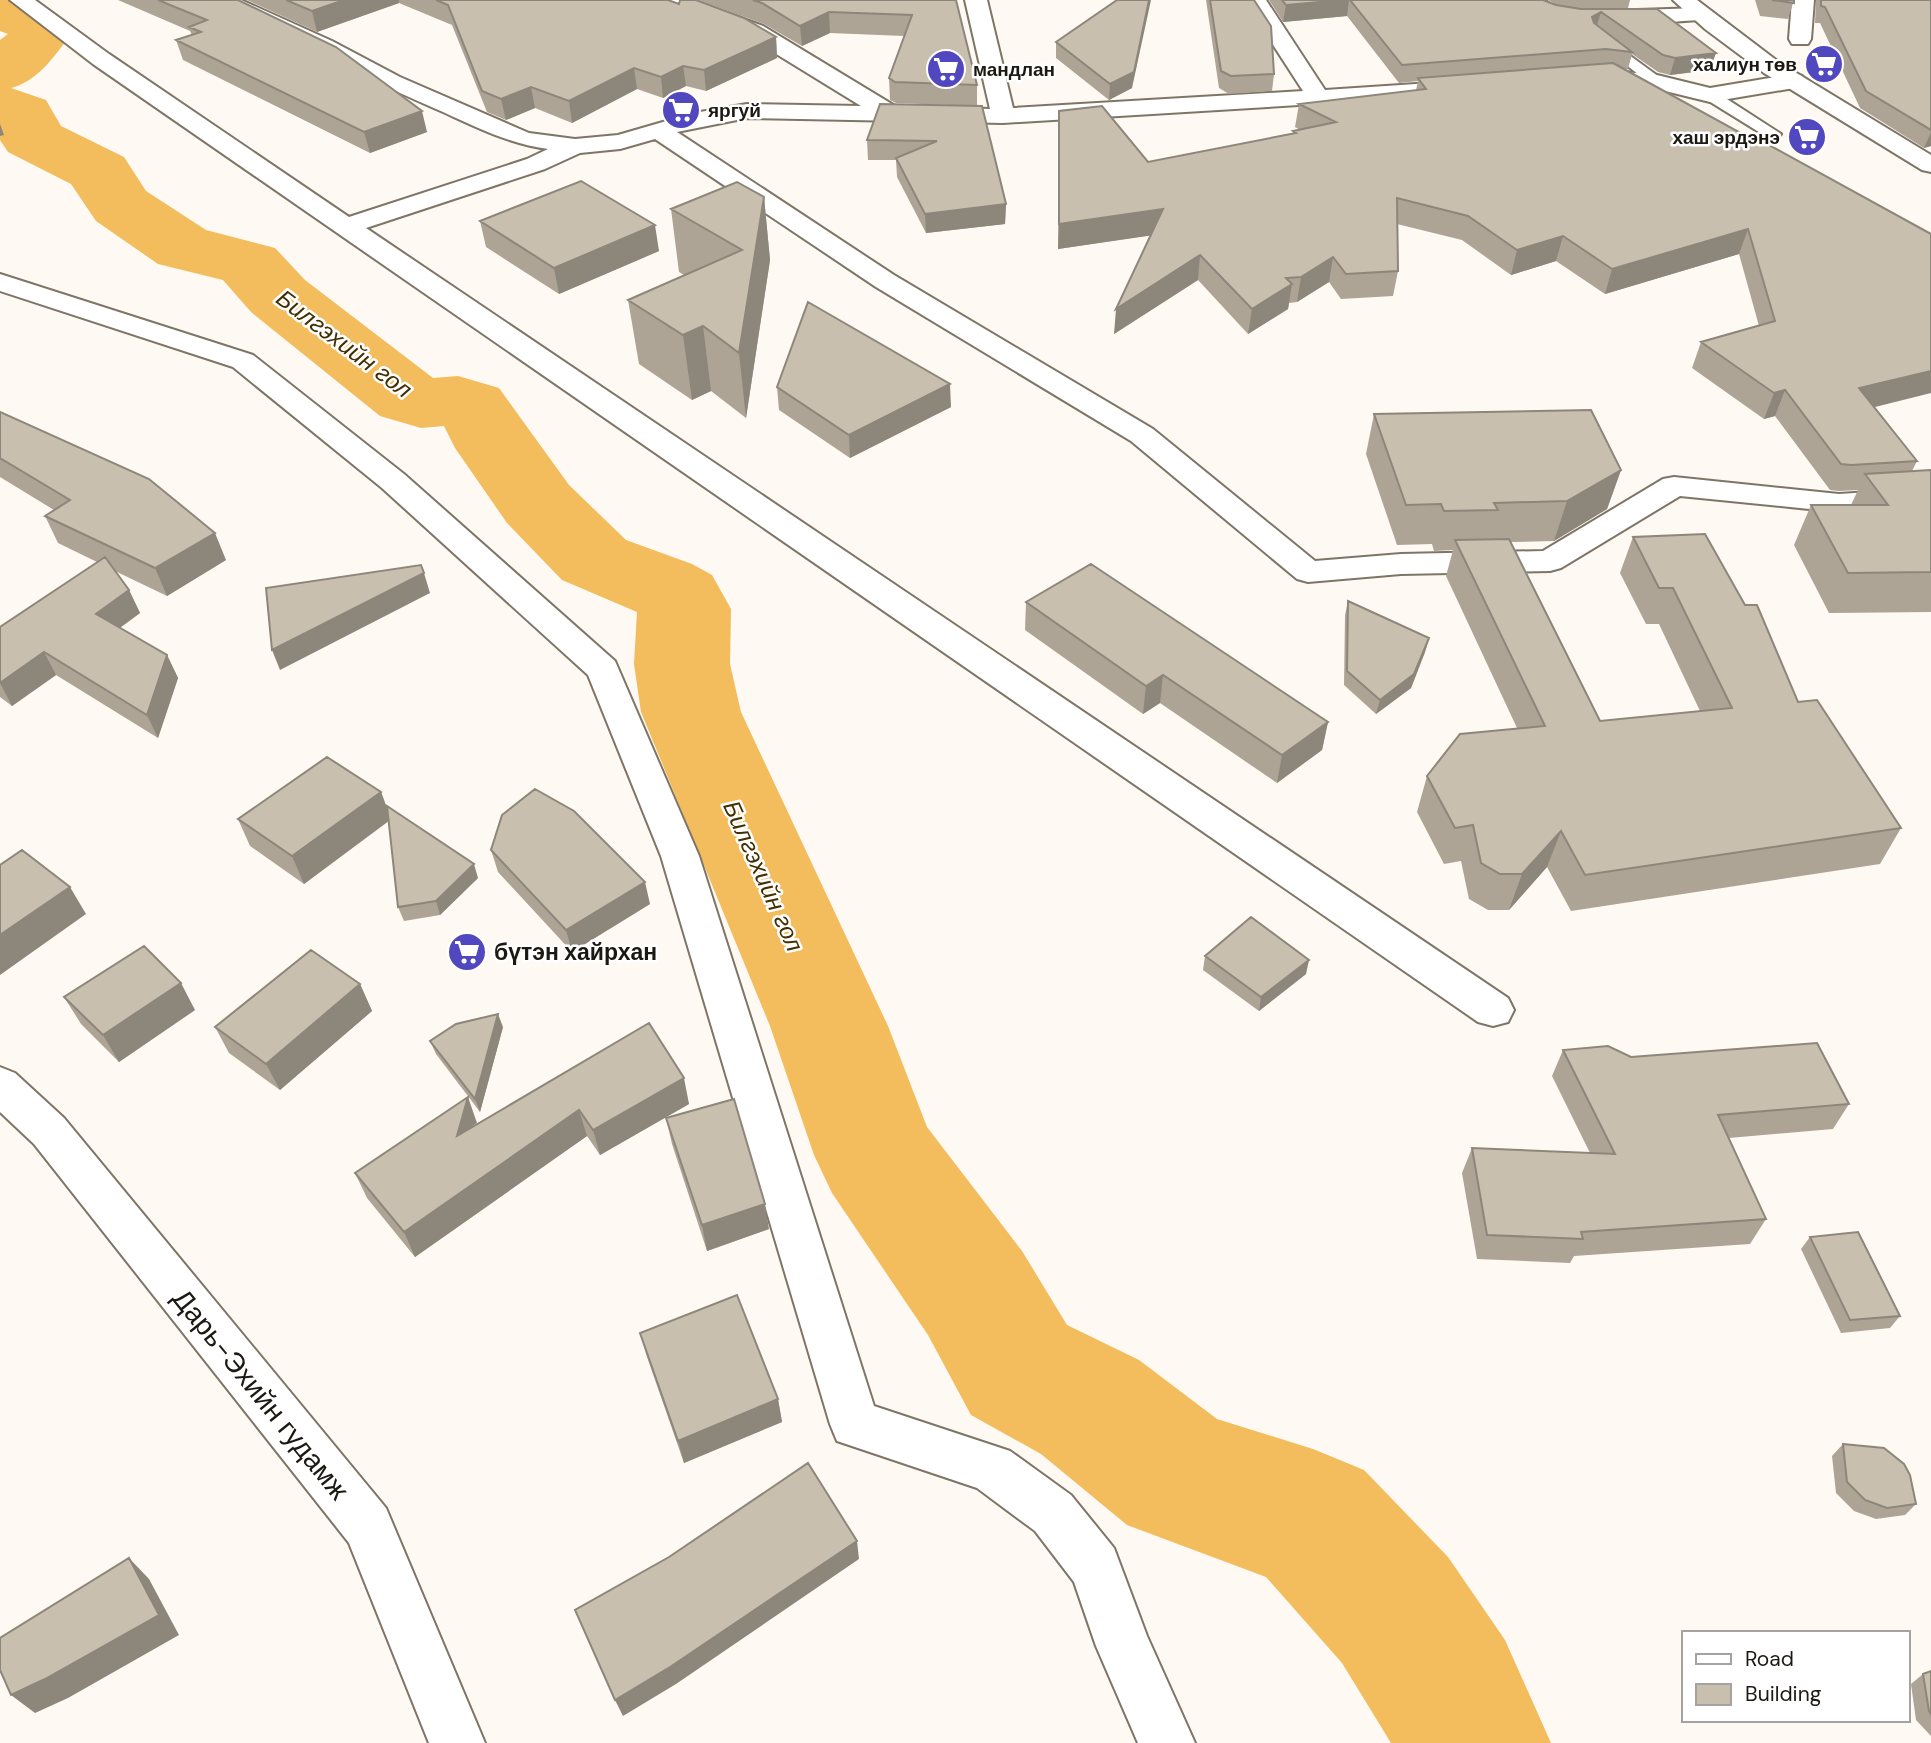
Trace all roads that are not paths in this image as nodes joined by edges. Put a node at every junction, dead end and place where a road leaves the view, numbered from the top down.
1 (21, 0) edge
2 (224, 0) edge
3 (671, 0) edge
4 (975, 0) edge
5 (1255, 0) edge
6 (1530, 0) edge
7 (1803, 0) edge
8 (1692, 7) edge
9 (1597, 36) edge
10 (1800, 38) dead end
11 (1564, 78) edge
12 (1794, 81) junction
13 (1657, 82) junction
14 (1457, 88) edge
15 (1710, 95) junction
16 (1318, 97) junction
17 (890, 113) junction
18 (1003, 116) junction
19 (659, 131) junction
20 (1773, 134) dead end
21 (575, 146) junction
22 (1931, 165) edge
23 (346, 226) junction
24 (0, 282) edge
25 (1931, 498) edge
26 (1493, 1010) dead end
27 (0, 1084) edge
28 (457, 1743) edge
29 (1167, 1743) edge

1 - 23 street
2 - 21 street
3 - 17 street
4 - 18 street
5 - 16 street
6 - 8 street
7 - 10 street
8 - 12 street
9 - 13 lane
11 - 13 street
12 - 15 street
12 - 22 street
13 - 15 street
14 - 16 street
15 - 20 lane
16 - 18 street
17 - 18 street
17 - 19 street
19 - 21 street
19 - 25 street
21 - 23 street
23 - 26 street
24 - 29 street
27 - 28 street, Дарь-Эхийн гудамж

